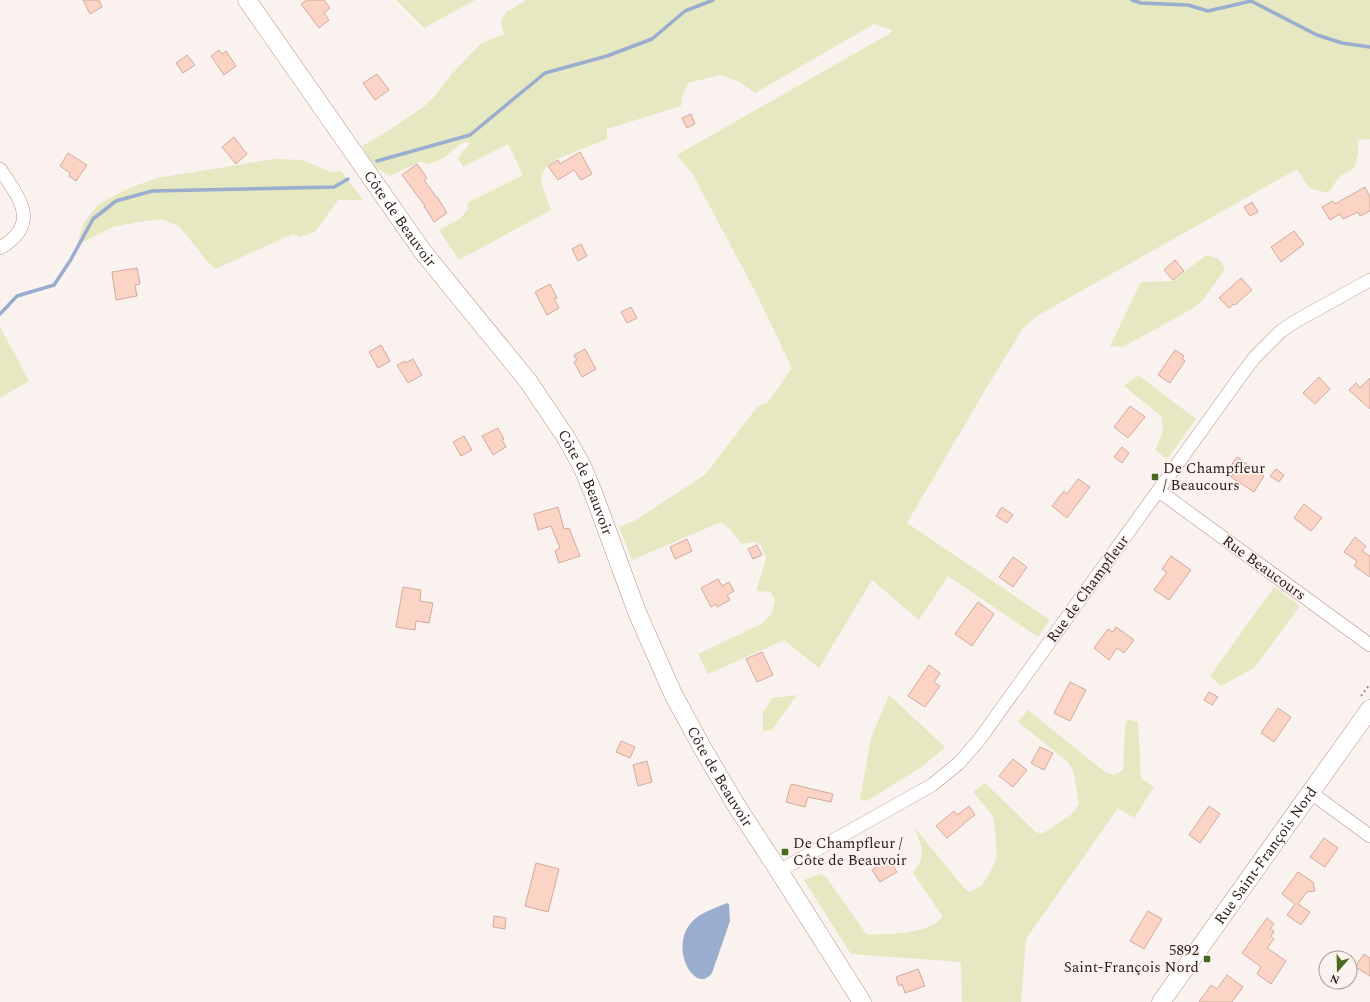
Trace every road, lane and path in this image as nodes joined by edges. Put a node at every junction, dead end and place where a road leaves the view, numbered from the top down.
1 (247, 0) edge
2 (0, 169) edge
3 (0, 248) edge
4 (1370, 280) edge
5 (1159, 491) junction
6 (1370, 645) edge
7 (1370, 709) edge
8 (1310, 792) junction
9 (1370, 836) edge
10 (780, 871) junction
11 (862, 1002) edge
12 (1161, 1002) edge

1 - 10 street, Côte de Beauvoir
2 - 3 street
4 - 5 street, Rue de Champfleur
5 - 6 street, Rue Beaucours
5 - 10 street, Rue de Champfleur
7 - 8 street, Rue Saint-François Nord
8 - 9 street
8 - 12 street, Rue Saint-François Nord
10 - 11 street, Côte de Beauvoir

